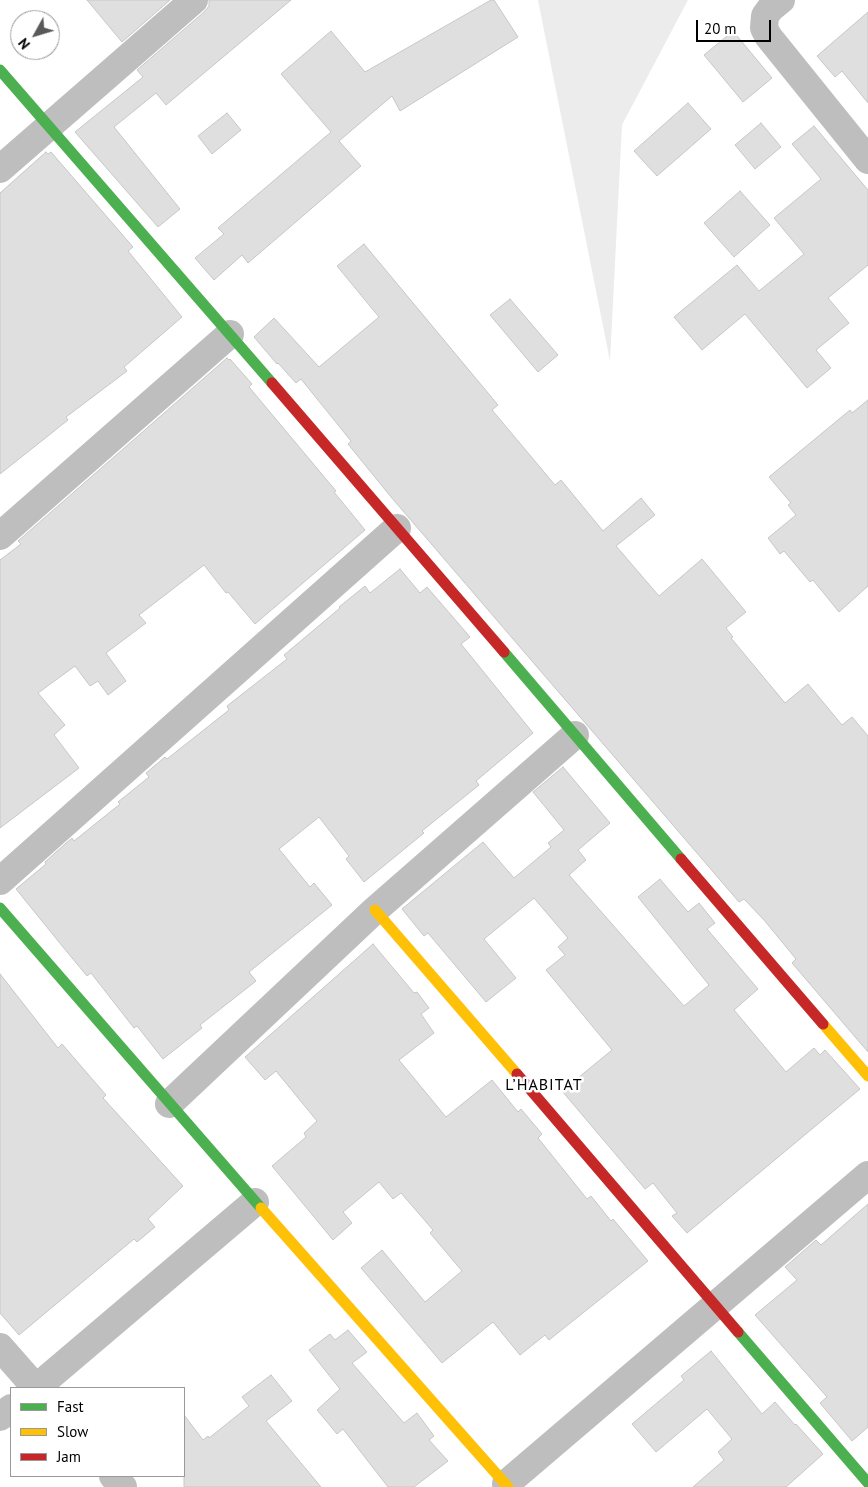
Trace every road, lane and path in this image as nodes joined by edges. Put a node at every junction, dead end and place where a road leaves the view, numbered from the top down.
1 (194, 0) edge
2 (780, 0) edge
3 (0, 70) edge
4 (50, 127) junction
5 (868, 160) edge
6 (0, 169) edge
7 (230, 334) junction
8 (397, 528) junction
9 (0, 536) edge
10 (575, 735) junction
11 (0, 881) edge
12 (0, 908) edge
13 (375, 910) junction
14 (868, 1076) edge
15 (168, 1104) junction
16 (868, 1175) edge
17 (256, 1202) junction
18 (716, 1305) junction
19 (0, 1347) edge
20 (35, 1387) edge
21 (37, 1387) edge
22 (10, 1409) edge
23 (0, 1417) edge
24 (114, 1477) edge
25 (868, 1483) edge
26 (507, 1485) edge
27 (123, 1487) edge

1 - 4 street
2 - 5 street
3 - 4 street
4 - 6 street
4 - 7 street
7 - 8 street
7 - 9 street
8 - 10 street
8 - 11 street
10 - 13 street
10 - 14 street
12 - 15 street
13 - 15 street
13 - 18 street
15 - 17 street
16 - 18 street
17 - 21 street
17 - 26 street
18 - 25 street
18 - 26 street
19 - 20 street
22 - 23 street
24 - 27 street

